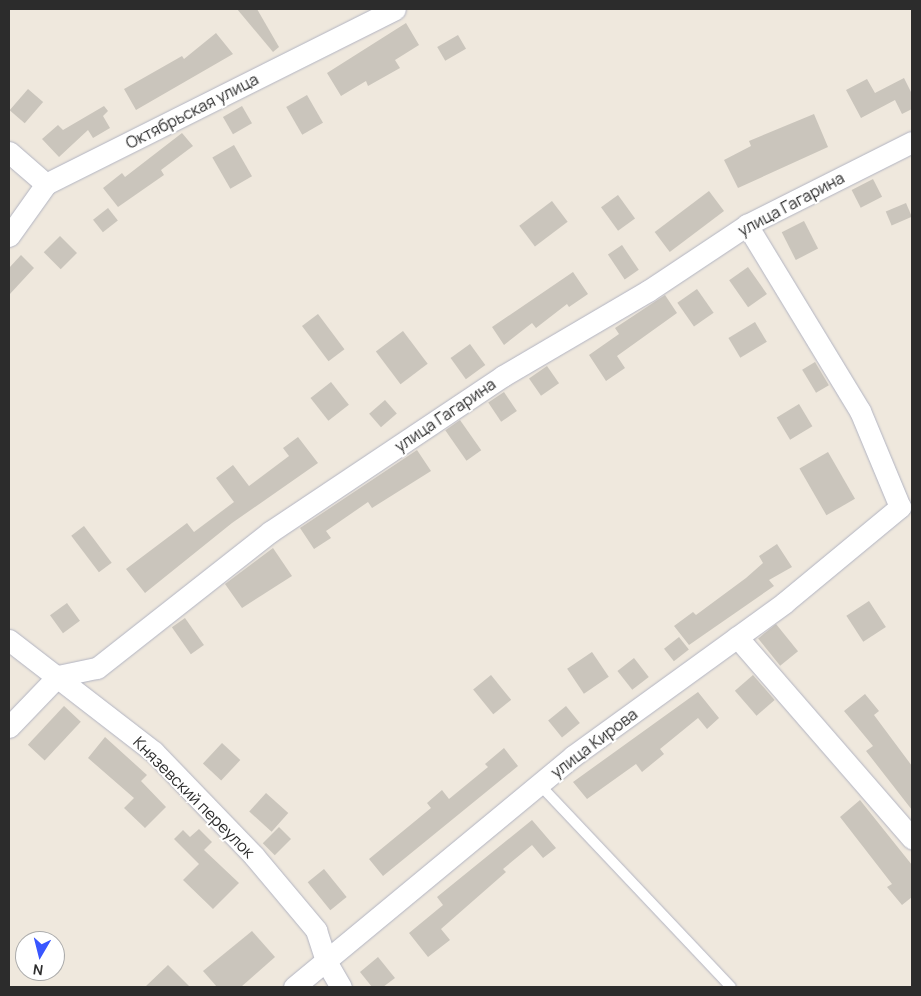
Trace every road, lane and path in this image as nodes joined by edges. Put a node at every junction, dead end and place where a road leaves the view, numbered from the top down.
1 (395, 9) edge
2 (912, 142) edge
3 (9, 152) edge
4 (46, 184) junction
5 (747, 224) junction
6 (9, 236) edge
7 (737, 637) junction
8 (9, 640) edge
9 (58, 676) junction
10 (9, 726) edge
11 (539, 784) junction
12 (912, 838) edge
13 (327, 963) junction
14 (294, 987) edge
15 (341, 987) edge
16 (731, 987) edge

1 - 4 street, Октябрьская улица
2 - 5 street, улица Гагарина
3 - 4 street
4 - 6 street, Октябрьская улица
5 - 7 street, улица Кирова
5 - 9 street, улица Гагарина
7 - 11 street, улица Кирова
7 - 12 street
8 - 9 street, Князевский переулок
9 - 10 street
9 - 13 street, Князевский переулок
11 - 13 street, улица Кирова
11 - 16 lane
13 - 14 street, улица Кирова
13 - 15 street, Князевский переулок

